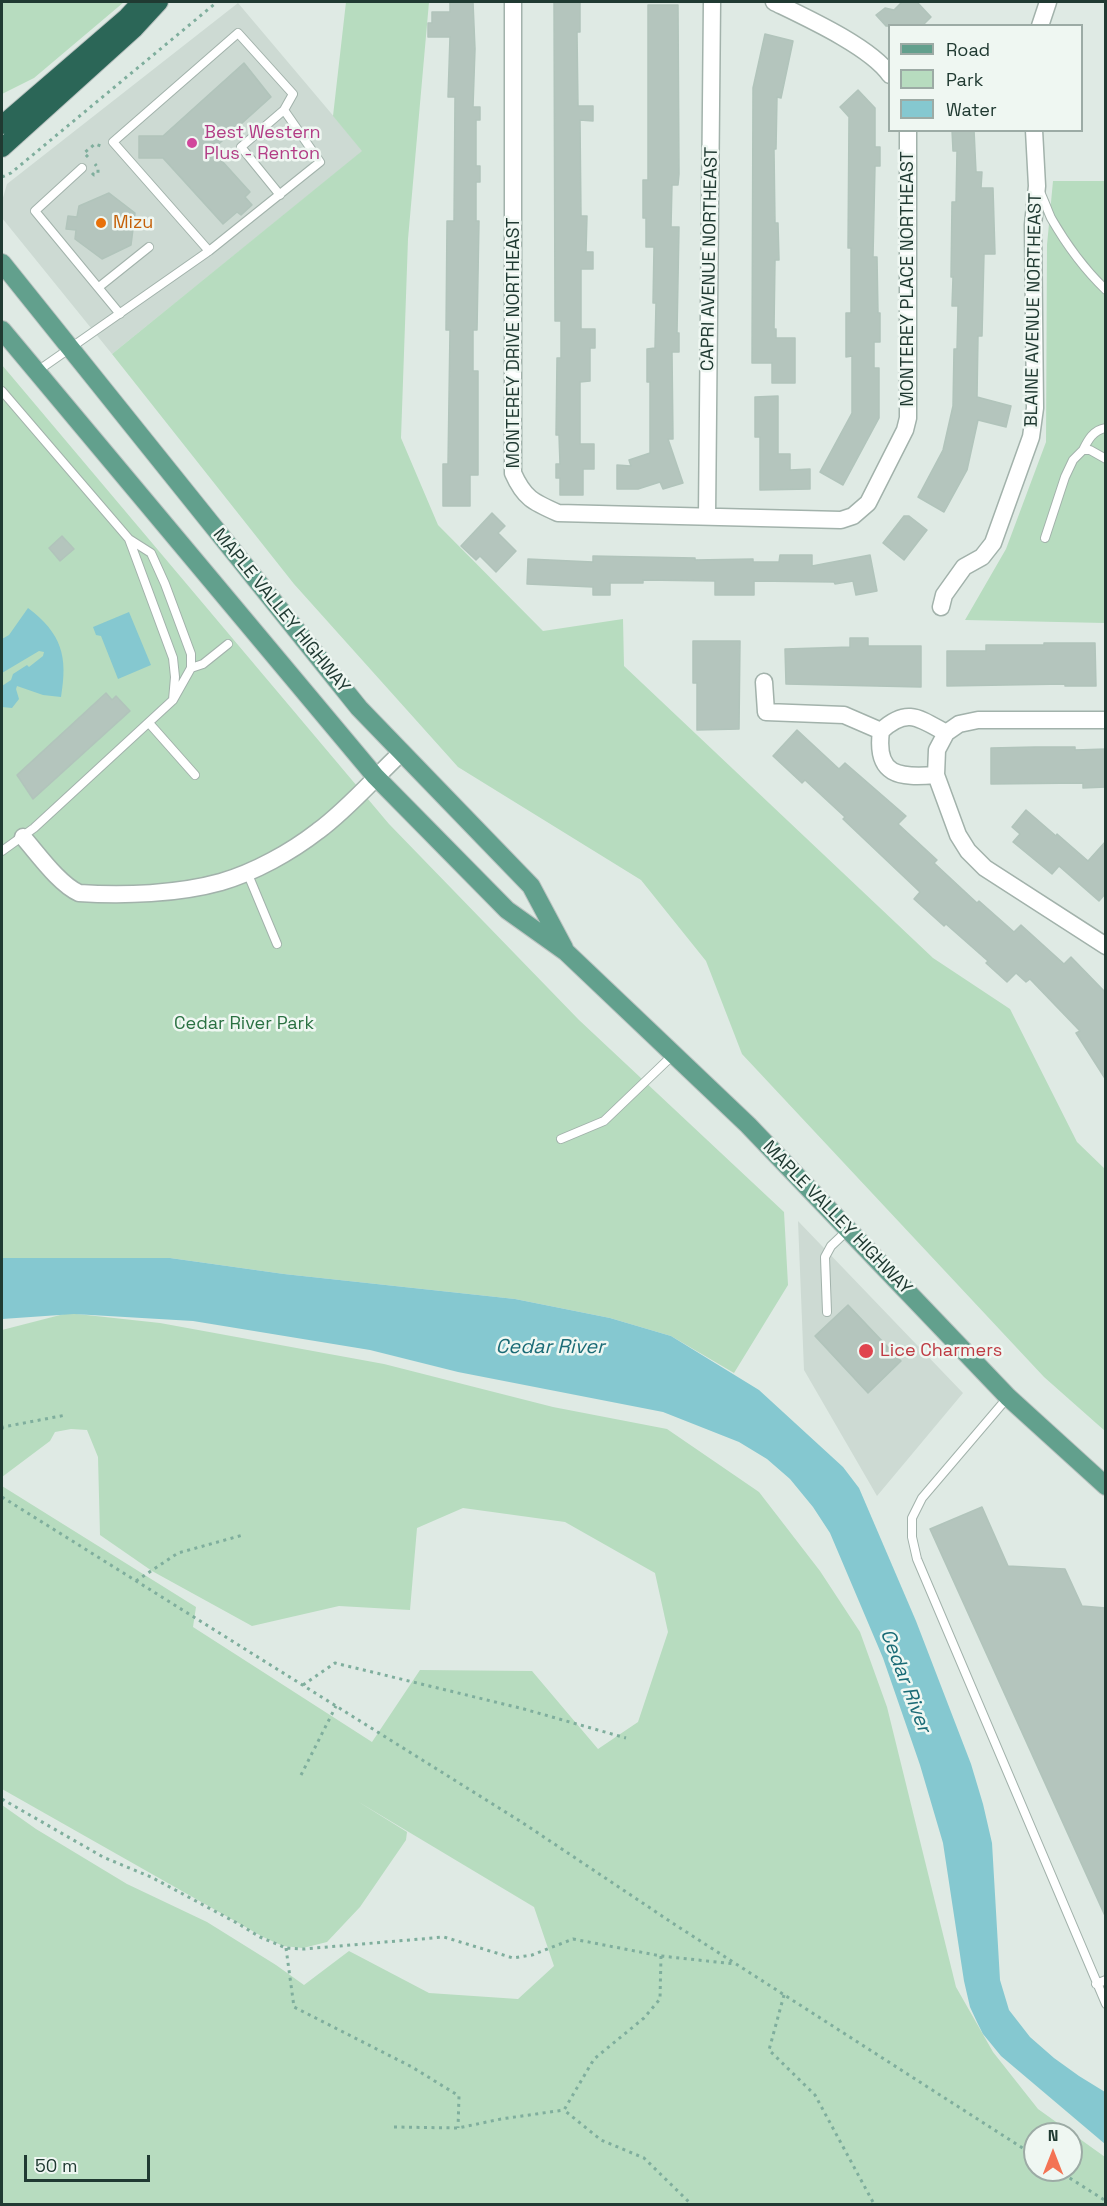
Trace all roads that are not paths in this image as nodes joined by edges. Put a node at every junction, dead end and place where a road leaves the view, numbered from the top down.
1 (141, 2) edge
2 (159, 2) edge
3 (513, 2) edge
4 (712, 2) edge
5 (774, 2) edge
6 (1048, 2) edge
7 (1041, 24) edge
8 (888, 73) edge
9 (284, 110) junction
10 (2, 125) edge
11 (908, 132) edge
12 (1034, 132) edge
13 (2, 148) edge
14 (82, 168) dead end
15 (1037, 186) junction
16 (280, 195) junction
17 (149, 247) dead end
18 (209, 251) junction
19 (2, 262) edge
20 (99, 287) junction
21 (1106, 290) edge
22 (120, 314) junction
23 (2, 330) edge
24 (69, 347) junction
25 (36, 372) junction
26 (2, 391) edge
27 (1106, 428) edge
28 (1083, 450) junction
29 (1106, 459) edge
30 (708, 516) junction
31 (129, 538) junction
32 (1045, 538) dead end
33 (941, 607) dead end
34 (228, 644) dead end
35 (191, 668) junction
36 (764, 682) dead end
37 (172, 700) junction
38 (1106, 720) edge
39 (149, 723) junction
40 (881, 731) junction
41 (946, 733) junction
42 (402, 752) junction
43 (195, 775) dead end
44 (936, 775) junction
45 (375, 776) junction
46 (23, 837) junction
47 (2, 851) edge
48 (246, 872) junction
49 (277, 944) dead end
50 (1106, 946) edge
51 (566, 952) junction
52 (674, 1054) junction
53 (561, 1139) dead end
54 (849, 1229) junction
55 (826, 1312) dead end
56 (1008, 1397) junction
57 (1106, 1486) edge
58 (1106, 1980) edge
59 (1096, 1984) junction
60 (1106, 2004) edge

1 - 10 highway
2 - 13 highway
3 - 30 street, MONTEREY DRIVE NORTHEAST
4 - 30 street, CAPRI AVENUE NORTHEAST
5 - 8 street
6 - 7 street
9 - 16 lane
9 - 16 lane
9 - 18 lane
11 - 30 street, MONTEREY PLACE NORTHEAST
12 - 15 street, BLAINE AVENUE NORTHEAST
14 - 20 lane
15 - 21 lane
15 - 33 street, BLAINE AVENUE NORTHEAST
16 - 18 lane
17 - 20 lane
18 - 22 lane
19 - 24 main road, MAPLE VALLEY HIGHWAY
20 - 22 lane
22 - 24 lane
23 - 25 main road, MAPLE VALLEY HIGHWAY
24 - 25 lane
24 - 42 main road, MAPLE VALLEY HIGHWAY
25 - 45 main road, MAPLE VALLEY HIGHWAY
26 - 31 lane
27 - 28 lane
28 - 29 lane
28 - 32 lane
31 - 35 lane
31 - 37 lane
34 - 35 lane
35 - 37 lane
36 - 40 street
37 - 39 lane
38 - 41 street
39 - 43 lane
39 - 46 lane
40 - 41 street
40 - 44 street
41 - 44 street
42 - 45 street
42 - 51 main road, MAPLE VALLEY HIGHWAY
44 - 50 street
45 - 48 street
45 - 51 main road, MAPLE VALLEY HIGHWAY
46 - 47 lane
46 - 48 street
48 - 49 lane
51 - 52 main road, MAPLE VALLEY HIGHWAY
52 - 53 lane
52 - 54 main road, MAPLE VALLEY HIGHWAY
54 - 55 lane
54 - 56 main road, MAPLE VALLEY HIGHWAY
56 - 57 main road, MAPLE VALLEY HIGHWAY
56 - 59 lane
58 - 59 lane
59 - 60 lane

